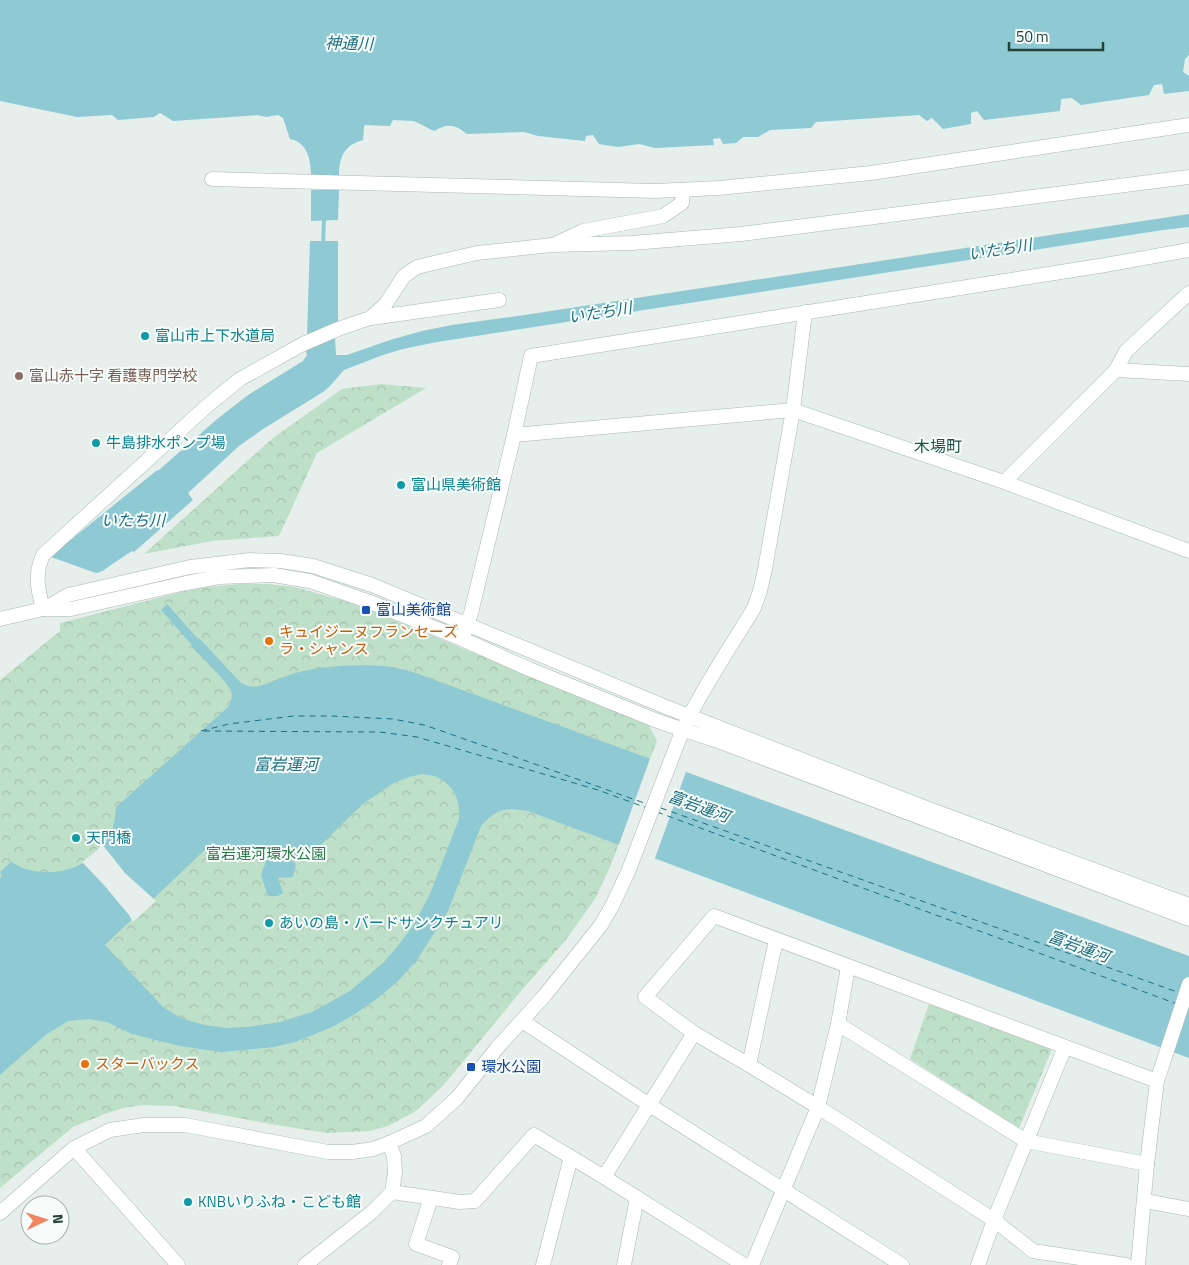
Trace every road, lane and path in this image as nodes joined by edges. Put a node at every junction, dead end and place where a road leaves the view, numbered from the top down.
1 (1189, 124) edge
2 (1189, 177) edge
3 (212, 179) dead end
4 (683, 190) junction
5 (552, 245) junction
6 (1189, 250) edge
7 (1189, 293) edge
8 (499, 300) dead end
9 (805, 312) junction
10 (370, 318) junction
11 (1116, 370) junction
12 (1189, 374) edge
13 (793, 410) junction
14 (514, 435) junction
15 (1004, 482) junction
16 (1189, 551) edge
17 (40, 610) junction
18 (0, 619) edge
19 (468, 626) junction
20 (462, 640) junction
21 (689, 715) junction
22 (683, 729) junction
23 (1189, 905) edge
24 (1189, 919) edge
25 (776, 940) junction
26 (848, 967) junction
27 (1189, 984) edge
28 (522, 1021) junction
29 (838, 1024) junction
30 (694, 1033) junction
31 (1065, 1048) junction
32 (749, 1065) junction
33 (1157, 1082) junction
34 (648, 1104) junction
35 (818, 1107) junction
36 (1026, 1141) junction
37 (389, 1143) junction
38 (74, 1148) junction
39 (571, 1157) junction
40 (1147, 1164) junction
41 (604, 1177) junction
42 (784, 1191) junction
43 (392, 1192) junction
44 (431, 1198) junction
45 (637, 1198) junction
46 (1145, 1201) junction
47 (1189, 1209) edge
48 (0, 1213) edge
49 (994, 1220) junction
50 (176, 1264) edge
51 (312, 1264) edge
52 (449, 1265) edge
53 (543, 1265) edge
54 (624, 1265) edge
55 (744, 1265) edge
56 (752, 1265) edge
57 (902, 1265) edge
58 (978, 1265) edge
59 (1126, 1265) edge
60 (1138, 1265) edge

1 - 4 street
2 - 5 street
3 - 4 street
4 - 5 street
5 - 10 street
6 - 9 street
7 - 11 street
8 - 10 street
9 - 13 street
9 - 14 street
10 - 17 street
11 - 12 street
11 - 15 street
13 - 14 street
13 - 15 street
13 - 21 street
14 - 19 street
15 - 16 street
17 - 18 street
17 - 19 street
17 - 20 street
19 - 20 street
19 - 21 street
20 - 22 street
21 - 22 street
21 - 23 street
22 - 24 street
22 - 28 street
25 - 26 street
25 - 30 street
25 - 32 street
26 - 29 street
26 - 31 street
27 - 33 street
28 - 34 street
28 - 37 street
29 - 35 street
29 - 36 street
30 - 32 street
30 - 34 street
31 - 33 street
31 - 36 street
32 - 35 street
33 - 40 street
34 - 41 street
34 - 42 street
35 - 42 street
35 - 49 street
36 - 40 street
36 - 49 street
37 - 38 street
37 - 43 street
38 - 48 street
38 - 50 street
39 - 41 street
39 - 44 street
39 - 53 street
40 - 46 street
41 - 45 street
42 - 56 street
42 - 57 street
43 - 44 street
43 - 51 street
44 - 52 street
45 - 54 street
45 - 55 street
46 - 47 street
46 - 60 street
49 - 58 street
49 - 59 street

